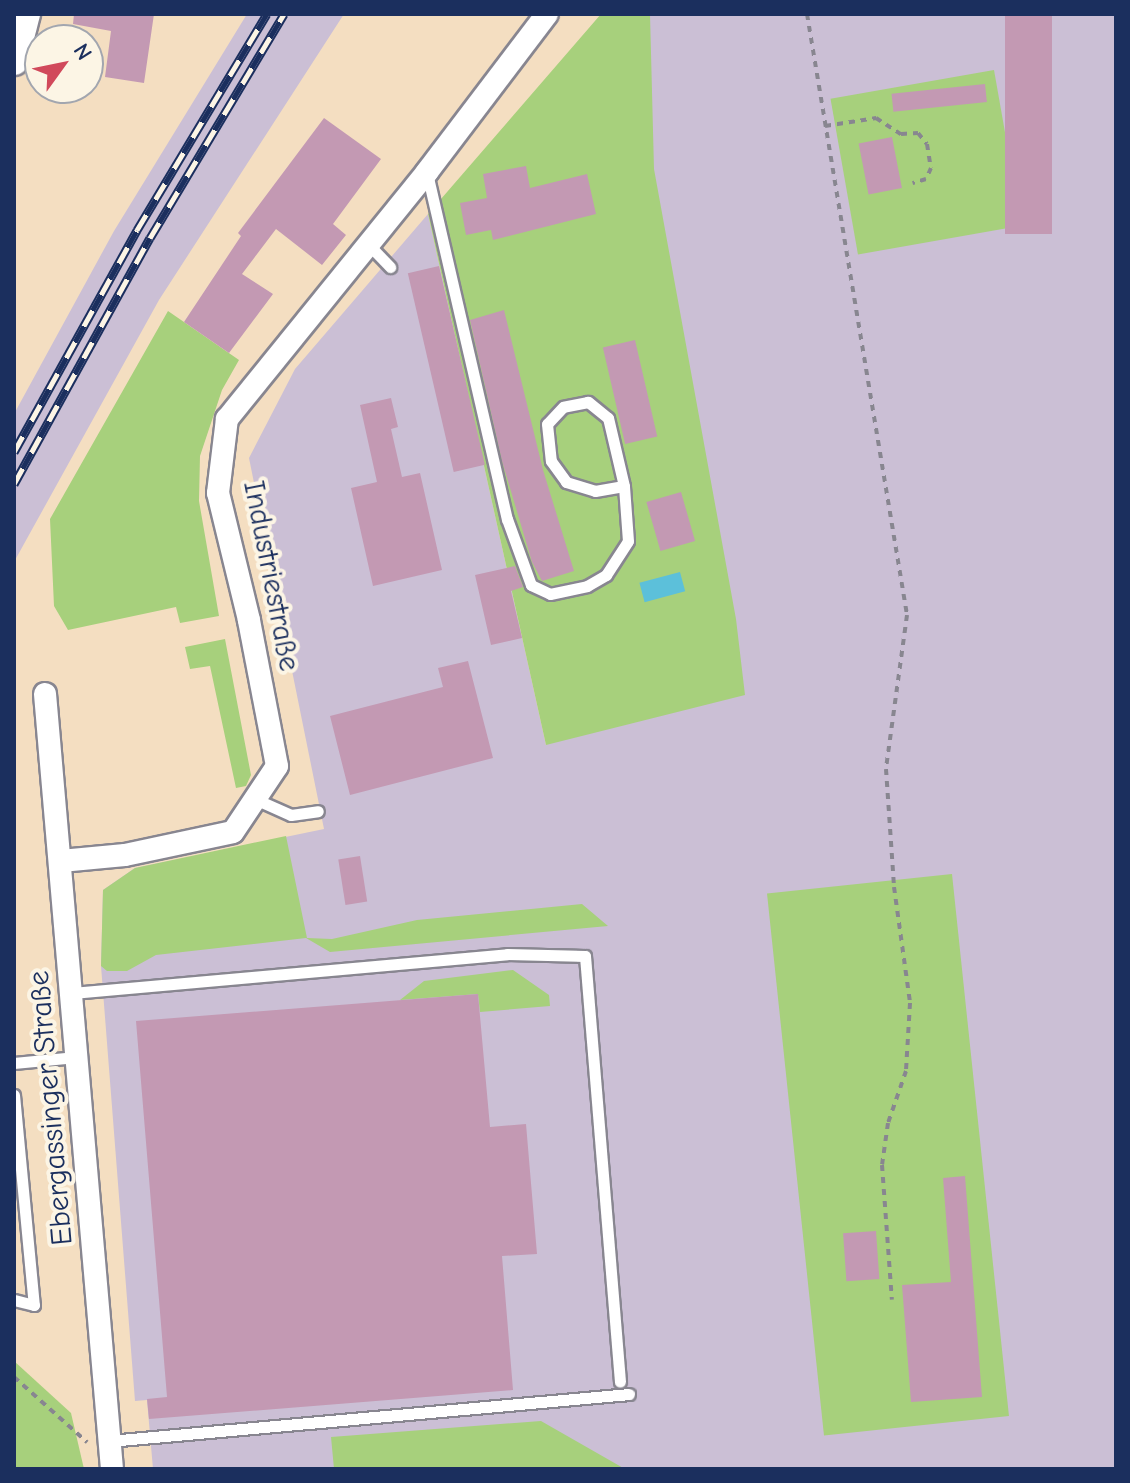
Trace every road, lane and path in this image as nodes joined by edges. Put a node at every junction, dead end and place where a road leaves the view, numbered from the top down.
1 (26, 14) edge
2 (547, 14) edge
3 (807, 14) edge
4 (14, 61) edge
5 (825, 126) junction
6 (427, 172) junction
7 (913, 183) dead end
8 (368, 244) junction
9 (390, 267) dead end
10 (624, 486) junction
11 (45, 694) dead end
12 (255, 799) junction
13 (318, 811) dead end
14 (61, 861) junction
15 (72, 993) junction
16 (76, 1057) junction
17 (14, 1063) edge
18 (14, 1095) edge
19 (15, 1112) edge
20 (14, 1300) edge
21 (892, 1300) dead end
22 (14, 1377) edge
23 (620, 1382) dead end
24 (629, 1394) dead end
25 (109, 1441) junction
26 (112, 1469) edge

1 - 4 street
2 - 6 street, Industriestraße
3 - 5 path
5 - 7 path
5 - 21 path
6 - 8 street, Industriestraße
6 - 10 lane
8 - 9 lane
8 - 12 street, Industriestraße
10 - 10 lane
11 - 14 street, Ebergassinger Straße
12 - 13 lane
12 - 14 street, Industriestraße
14 - 15 street, Ebergassinger Straße
15 - 16 street, Ebergassinger Straße
15 - 23 lane
16 - 17 lane
16 - 25 street, Ebergassinger Straße
18 - 19 lane
19 - 20 lane
22 - 25 path
24 - 25 lane
25 - 26 street, Ebergassinger Straße

